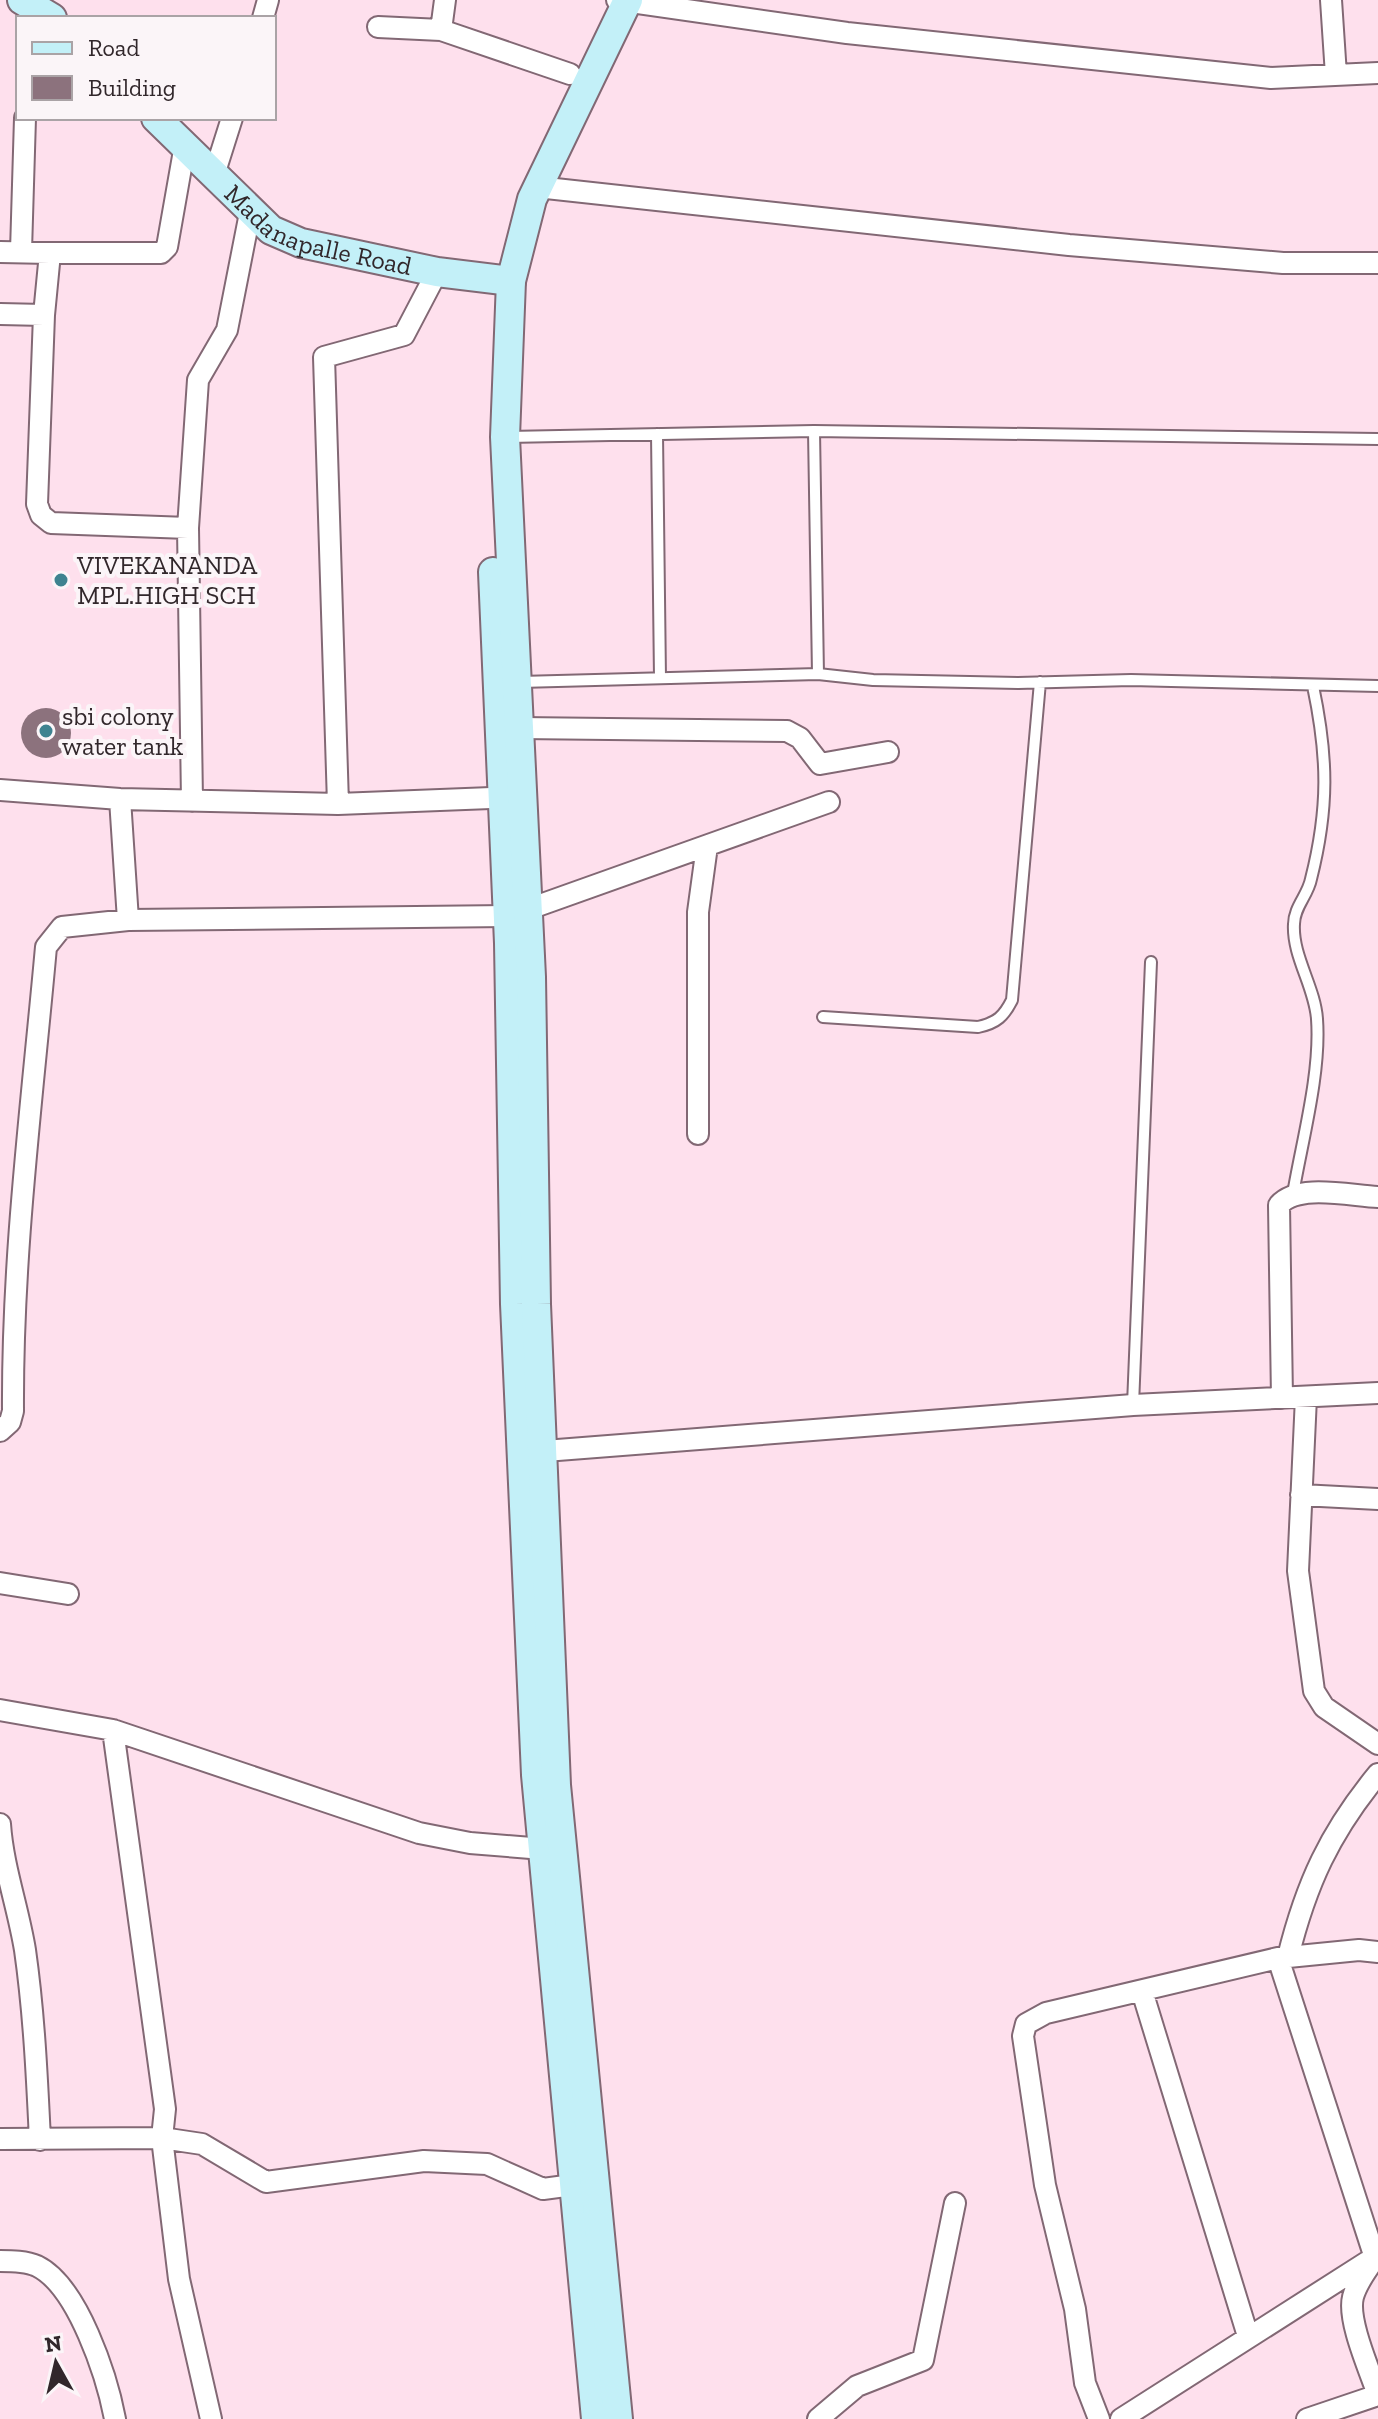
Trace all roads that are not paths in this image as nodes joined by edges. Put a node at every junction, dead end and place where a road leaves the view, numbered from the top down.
1 (22, 0) edge
2 (445, 0) edge
3 (1331, 0) edge
4 (620, 1) edge
5 (49, 16) edge
6 (378, 27) dead end
7 (441, 30) junction
8 (1378, 73) edge
9 (570, 74) junction
10 (1336, 75) junction
11 (25, 120) edge
12 (158, 120) edge
13 (231, 120) edge
14 (185, 145) junction
15 (214, 175) junction
16 (537, 187) junction
17 (250, 213) junction
18 (10, 252) edge
19 (50, 253) junction
20 (1378, 263) edge
21 (437, 272) junction
22 (503, 279) junction
23 (0, 314) edge
24 (44, 315) junction
25 (814, 431) junction
26 (657, 434) junction
27 (505, 437) junction
28 (1378, 439) edge
29 (188, 528) junction
30 (818, 674) junction
31 (660, 678) junction
32 (518, 682) junction
33 (1040, 682) junction
34 (1313, 686) junction
35 (1378, 686) edge
36 (520, 728) junction
37 (888, 752) dead end
38 (0, 790) edge
39 (512, 798) junction
40 (120, 799) junction
41 (192, 801) junction
42 (829, 802) dead end
43 (338, 804) junction
44 (707, 846) junction
45 (517, 913) junction
46 (128, 920) junction
47 (1151, 962) dead end
48 (823, 1017) dead end
49 (698, 1134) dead end
50 (1293, 1194) junction
51 (1378, 1197) edge
52 (1378, 1393) edge
53 (1306, 1397) junction
54 (1282, 1398) junction
55 (1133, 1405) junction
56 (0, 1431) edge
57 (532, 1452) junction
58 (1301, 1495) junction
59 (1378, 1499) edge
60 (0, 1583) edge
61 (68, 1594) dead end
62 (0, 1710) edge
63 (113, 1730) junction
64 (1378, 1744) edge
65 (1378, 1774) edge
66 (0, 1824) edge
67 (552, 1850) junction
68 (1378, 1952) edge
69 (1283, 1958) junction
70 (1142, 1991) junction
71 (162, 2138) junction
72 (0, 2139) edge
73 (40, 2140) junction
74 (573, 2185) junction
75 (955, 2203) dead end
76 (1376, 2257) edge
77 (0, 2261) edge
78 (1248, 2336) junction
79 (1378, 2395) edge
80 (115, 2419) edge
81 (211, 2419) edge
82 (596, 2419) edge
83 (618, 2419) edge
84 (818, 2419) edge
85 (1099, 2419) edge
86 (1121, 2419) edge
87 (1307, 2419) edge

1 - 5 main road
2 - 7 street
3 - 10 street
4 - 9 main road
4 - 10 street
4 - 16 main road
6 - 7 street
7 - 9 street
8 - 10 street
9 - 22 main road
11 - 18 street
12 - 14 main road, Madanapalle Road
13 - 15 street
14 - 15 main road, Madanapalle Road
14 - 19 street
15 - 17 main road, Madanapalle Road
16 - 20 street
16 - 22 main road
17 - 21 main road, Madanapalle Road
17 - 29 street
18 - 19 street
19 - 24 street
21 - 22 main road, Madanapalle Road
21 - 43 street
22 - 27 main road
22 - 39 main road
23 - 24 street
24 - 29 street
25 - 26 lane
25 - 28 lane
25 - 30 lane
26 - 27 lane
26 - 31 lane
27 - 32 main road
29 - 41 street
30 - 31 lane
30 - 33 lane
31 - 32 lane
32 - 36 main road
33 - 34 lane
33 - 48 lane
34 - 35 lane
34 - 50 lane
36 - 37 street
36 - 39 main road
38 - 40 street
39 - 43 street
39 - 45 main road
40 - 41 street
40 - 46 street
41 - 43 street
42 - 44 street
44 - 45 street
44 - 49 street
45 - 46 street
45 - 57 main road
46 - 56 street
47 - 55 lane
50 - 51 street
50 - 54 street
52 - 53 street
53 - 54 street
53 - 58 street
54 - 55 street
55 - 57 street
57 - 67 main road
58 - 59 street
58 - 64 street
60 - 61 street
62 - 63 street
63 - 67 street
63 - 71 street
65 - 69 street
66 - 73 street
67 - 74 main road
67 - 83 main road
68 - 69 street
69 - 70 street
69 - 76 street
70 - 78 street
70 - 85 street
71 - 73 street
71 - 74 street
71 - 81 street
72 - 73 street
74 - 82 main road
75 - 84 street
76 - 78 street
76 - 79 street
77 - 80 street
78 - 86 street
79 - 87 street

